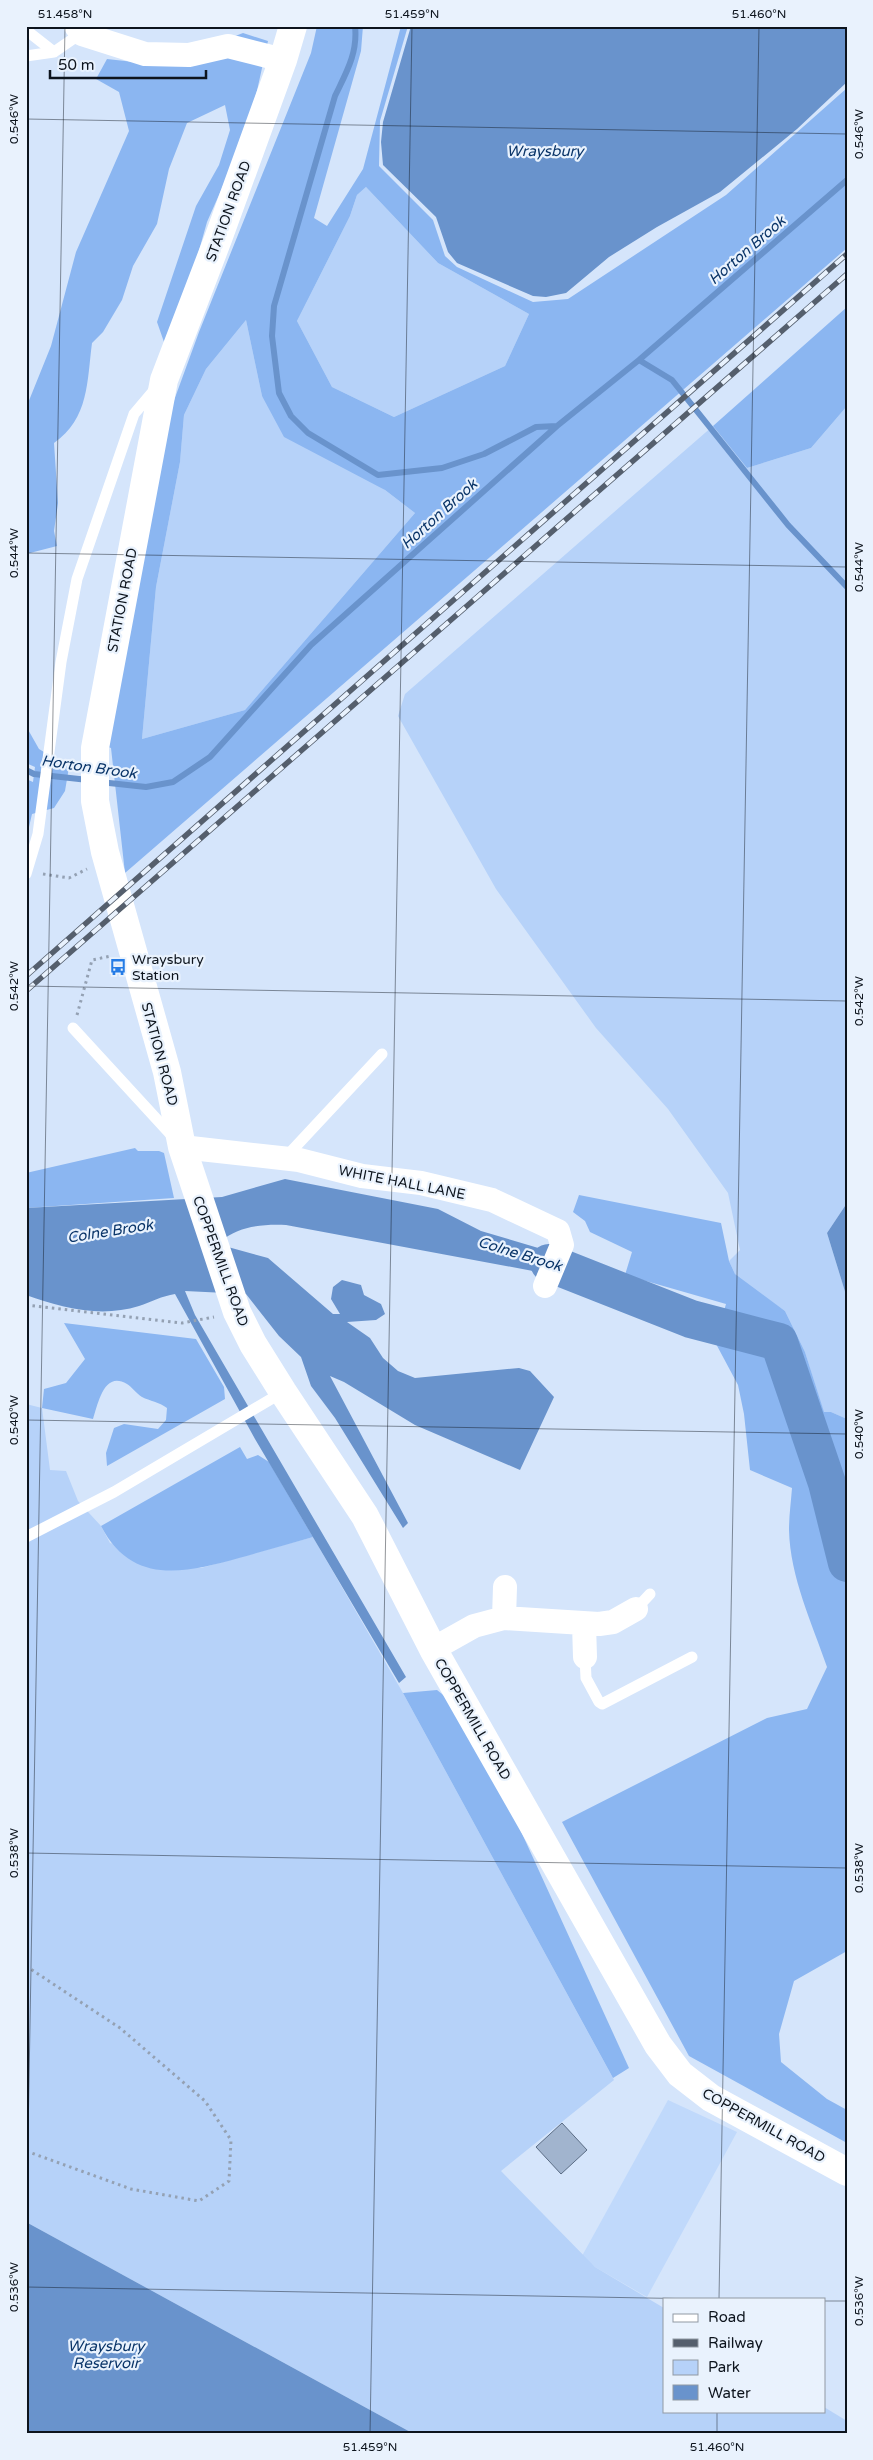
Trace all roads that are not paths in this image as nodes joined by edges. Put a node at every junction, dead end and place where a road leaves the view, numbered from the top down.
1 (293, 26) edge
2 (81, 29) edge
3 (26, 30) edge
4 (54, 52) junction
5 (26, 56) edge
6 (283, 60) junction
7 (164, 380) junction
8 (27, 873) edge
9 (73, 1028) road end
10 (382, 1054) dead end
11 (182, 1147) junction
12 (286, 1158) junction
13 (193, 1186) joint
14 (545, 1286) dead end
15 (283, 1392) junction
16 (26, 1537) edge
17 (505, 1587) dead end
18 (643, 1601) dead end
19 (504, 1618) junction
20 (584, 1624) junction
21 (433, 1649) junction
22 (585, 1657) joint
23 (692, 1657) dead end
24 (847, 2172) edge

1 - 6 street, STATION ROAD
2 - 4 lane
2 - 6 street
3 - 4 lane
4 - 5 lane
6 - 7 street, STATION ROAD
7 - 8 lane
7 - 11 street, STATION ROAD
9 - 11 lane
10 - 12 lane
11 - 12 street, WHITE HALL LANE
11 - 13 street, STATION ROAD
12 - 14 street, WHITE HALL LANE
13 - 15 street, COPPERMILL ROAD
15 - 16 lane
15 - 21 street, COPPERMILL ROAD
17 - 19 street
18 - 20 street
19 - 20 street
19 - 21 street
20 - 22 street
21 - 24 street, COPPERMILL ROAD
22 - 23 lane

